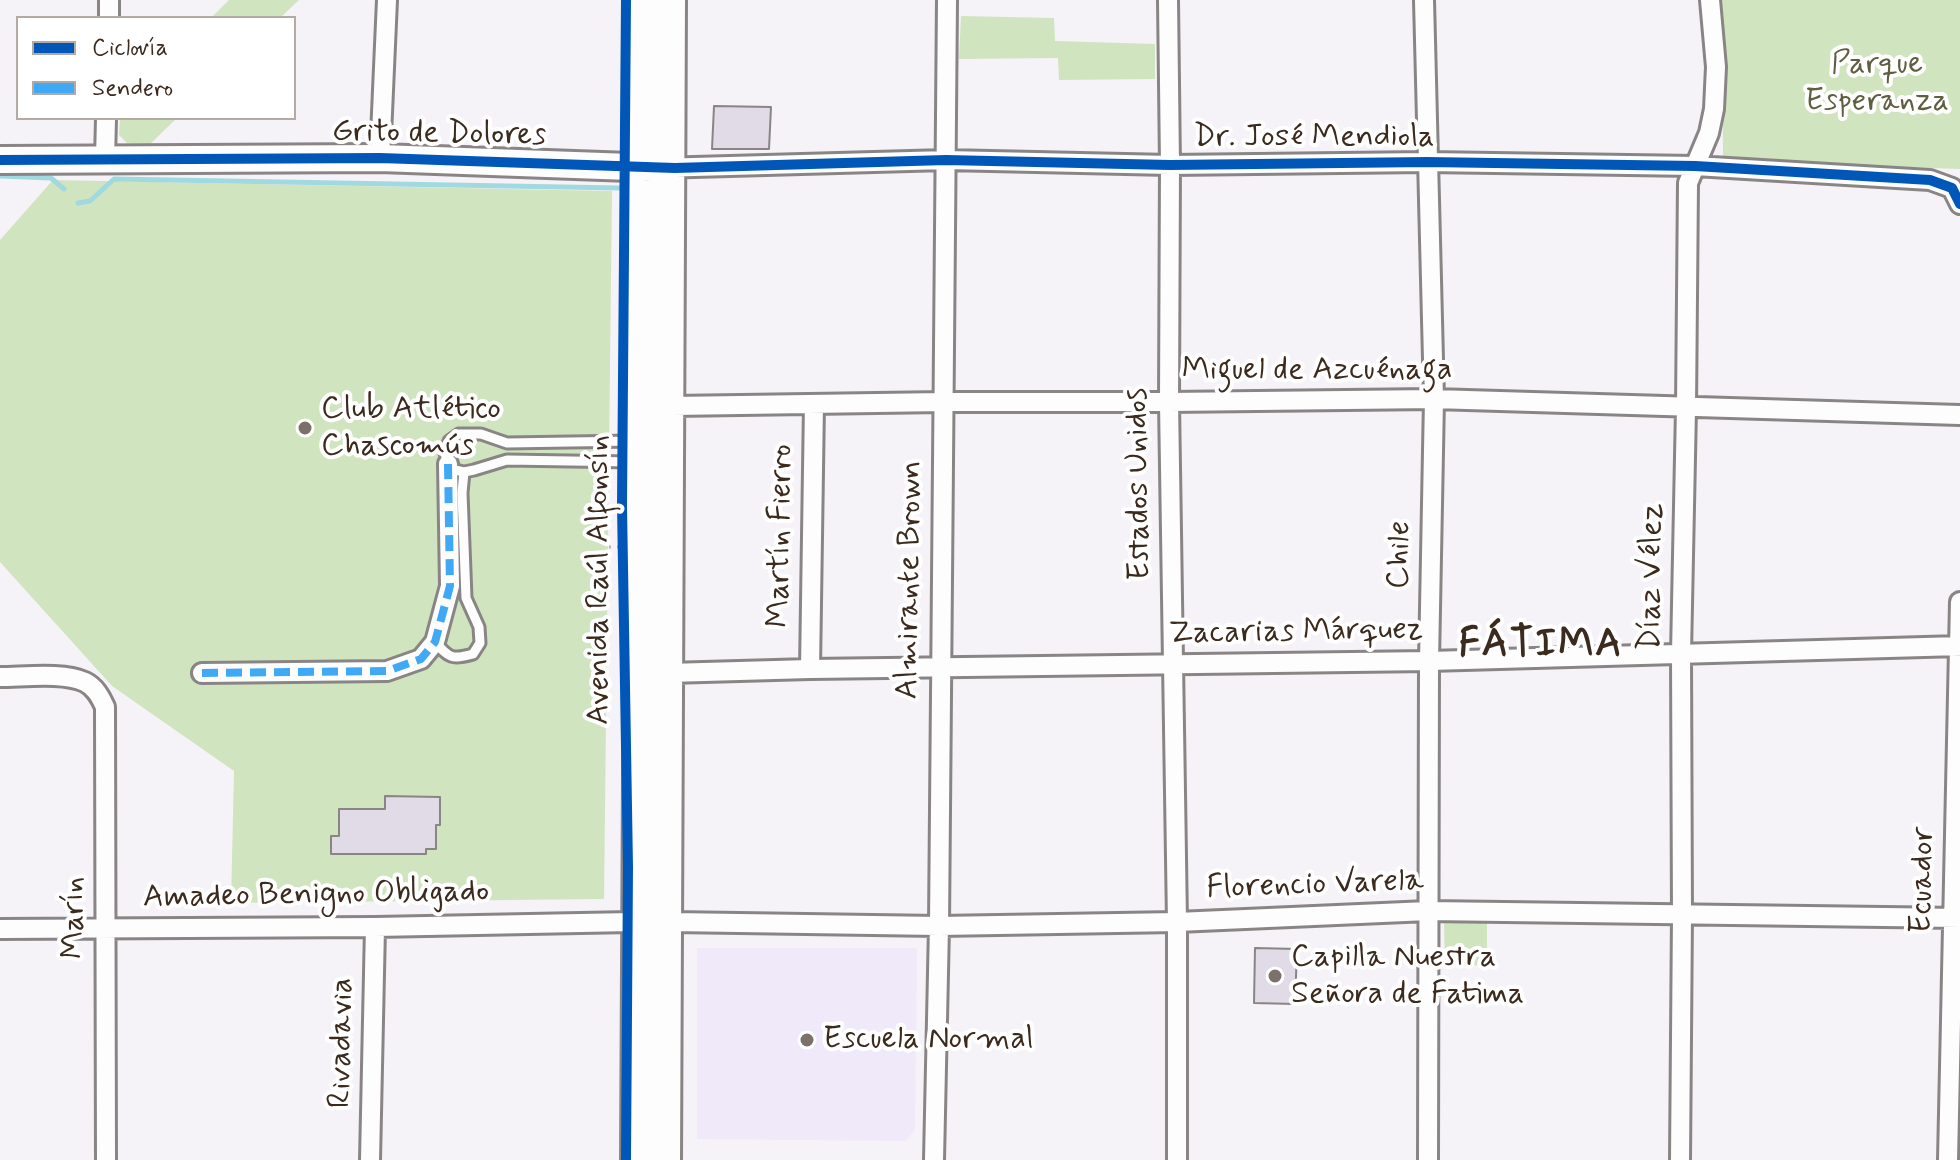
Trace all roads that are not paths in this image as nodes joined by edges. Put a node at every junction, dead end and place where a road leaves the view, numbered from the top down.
1 (387, 0) edge
2 (638, 0) edge
3 (658, 0) edge
4 (676, 0) edge
5 (947, 0) edge
6 (1168, 0) edge
7 (1424, 0) edge
8 (1710, 0) edge
9 (106, 120) edge
10 (380, 158) junction
11 (0, 160) edge
12 (105, 160) junction
13 (946, 160) junction
14 (1427, 162) junction
15 (1170, 165) junction
16 (1695, 166) junction
17 (656, 168) junction
18 (1960, 204) edge
19 (1434, 399) junction
20 (944, 402) junction
21 (1169, 402) junction
22 (814, 404) junction
23 (673, 406) junction
24 (1686, 408) junction
25 (1960, 415) edge
26 (634, 441) junction
27 (634, 462) junction
28 (456, 468) junction
29 (1960, 602) edge
30 (435, 642) junction
31 (1960, 646) edge
32 (1681, 654) junction
33 (1429, 661) junction
34 (1173, 665) junction
35 (810, 669) junction
36 (940, 669) junction
37 (202, 673) dead end
38 (653, 674) junction
39 (0, 677) edge
40 (1428, 911) junction
41 (1682, 915) junction
42 (1957, 918) edge
43 (632, 922) junction
44 (672, 922) junction
45 (1177, 922) junction
46 (939, 926) junction
47 (375, 927) junction
48 (105, 928) junction
49 (0, 929) edge
50 (106, 1160) edge
51 (370, 1160) edge
52 (631, 1160) edge
53 (652, 1160) edge
54 (671, 1160) edge
55 (934, 1160) edge
56 (1177, 1160) edge
57 (1428, 1160) edge
58 (1680, 1160) edge
59 (1948, 1160) edge

1 - 10 street
2 - 17 street, Avenida Raúl Alfonsín
3 - 17 main road, Avenida Raúl Alfonsín
4 - 17 street, Avenida Raúl Alfonsín
5 - 13 street, Almirante Brown
6 - 15 street, Estados Unidos
7 - 14 street, Chile
8 - 16 street, Díaz Vélez
9 - 12 street
10 - 12 main road, Grito de Dolores
10 - 17 main road, Grito de Dolores
11 - 12 main road, Grito de Dolores
13 - 15 street, Dr. José Mendiola
13 - 17 street, Dr. José Mendiola
13 - 20 street, Almirante Brown
14 - 15 street, Dr. José Mendiola
14 - 16 street, Dr. José Mendiola
14 - 19 street, Chile
15 - 21 street, Estados Unidos
16 - 18 street, Dr. José Mendiola
16 - 24 street, Díaz Vélez
17 - 23 street, Avenida Raúl Alfonsín
17 - 26 street, Avenida Raúl Alfonsín
17 - 38 main road, Avenida Raúl Alfonsín
19 - 21 street, Miguel de Azcuénaga
19 - 24 street, Miguel de Azcuénaga
19 - 33 street, Chile
20 - 21 street, Miguel de Azcuénaga
20 - 22 street, Miguel de Azcuénaga
20 - 36 street, Almirante Brown
21 - 34 street, Estados Unidos
22 - 23 street, Miguel de Azcuénaga
22 - 35 street, Martín Fierro
23 - 38 street, Avenida Raúl Alfonsín
24 - 25 street, Miguel de Azcuénaga
24 - 32 street, Díaz Vélez
26 - 27 street, Avenida Raúl Alfonsín
26 - 28 lane
27 - 28 lane
27 - 38 street, Avenida Raúl Alfonsín
28 - 30 street
28 - 30 lane
29 - 31 street, Ecuador
30 - 37 street
31 - 32 street, Zacarias Márquez
31 - 42 street, Ecuador
32 - 33 street, Zacarias Márquez
32 - 41 street, Díaz Vélez
33 - 34 street, Zacarias Márquez
33 - 40 street, Chile
34 - 36 street, Zacarias Márquez
34 - 45 street, Estados Unidos
35 - 36 street, Zacarias Márquez
35 - 38 street, Zacarias Márquez
36 - 46 street, Almirante Brown
38 - 43 street, Avenida Raúl Alfonsín
38 - 44 street, Avenida Raúl Alfonsín
38 - 53 main road, Avenida Raúl Alfonsín
39 - 48 street, Marín
40 - 41 street, Florencio Varela
40 - 45 street, Florencio Varela
40 - 57 street, Chile
41 - 42 street, Florencio Varela
41 - 58 street, Díaz Vélez
42 - 59 street, Ecuador
43 - 47 street, Amadeo Benigno Obligado
43 - 52 street, Avenida Raúl Alfonsín
44 - 46 street, Florencio Varela
44 - 54 street, Avenida Raúl Alfonsín
45 - 46 street, Florencio Varela
45 - 56 street, Estados Unidos
46 - 55 street, Almirante Brown
47 - 48 street, Amadeo Benigno Obligado
47 - 51 street, Rivadavia
48 - 49 street, Amadeo Benigno Obligado
48 - 50 street, Marín

